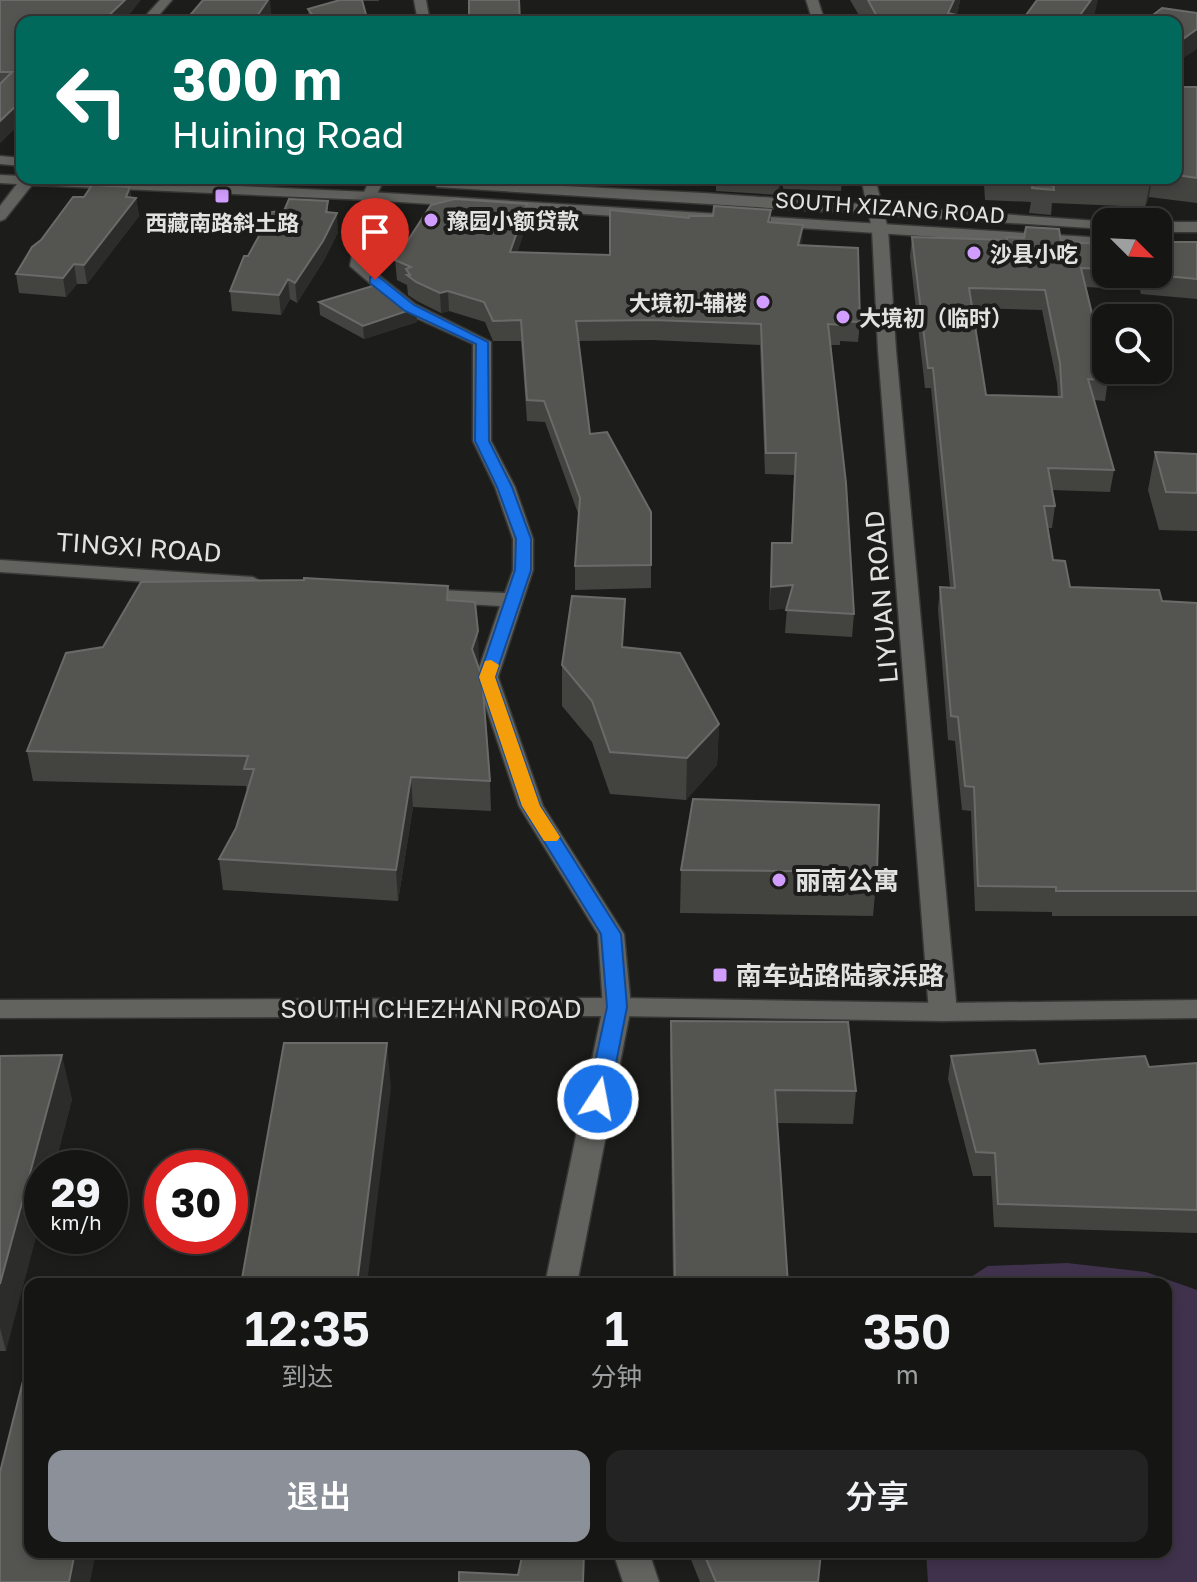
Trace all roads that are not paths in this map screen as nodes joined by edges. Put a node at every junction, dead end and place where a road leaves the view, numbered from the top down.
1 (166, 0) edge
2 (151, 16) edge
3 (26, 184) edge
4 (380, 184) edge
5 (437, 184) edge
6 (870, 184) edge
7 (0, 216) edge
8 (879, 219) junction
9 (1092, 224) edge
10 (1172, 227) edge
11 (1197, 227) edge
12 (1092, 242) edge
13 (0, 566) edge
14 (275, 585) edge
15 (398, 594) edge
16 (514, 600) junction
17 (617, 1007) junction
18 (0, 1009) edge
19 (1197, 1009) edge
20 (943, 1012) junction
21 (562, 1278) edge
22 (633, 1558) edge
23 (641, 1582) edge

1 - 2 street
3 - 7 street
4 - 8 street, SOUTH XIZANG ROAD
4 - 16 street
5 - 8 street, SOUTH XIZANG ROAD
6 - 8 street, LIYUAN ROAD
8 - 9 street, SOUTH XIZANG ROAD
8 - 12 street, SOUTH XIZANG ROAD
8 - 20 street, LIYUAN ROAD
10 - 11 street
13 - 14 street, TINGXI ROAD
15 - 16 street
16 - 17 street
17 - 18 street, SOUTH CHEZHAN ROAD
17 - 20 street, SOUTH CHEZHAN ROAD
17 - 21 street
19 - 20 street, SOUTH CHEZHAN ROAD
22 - 23 street

